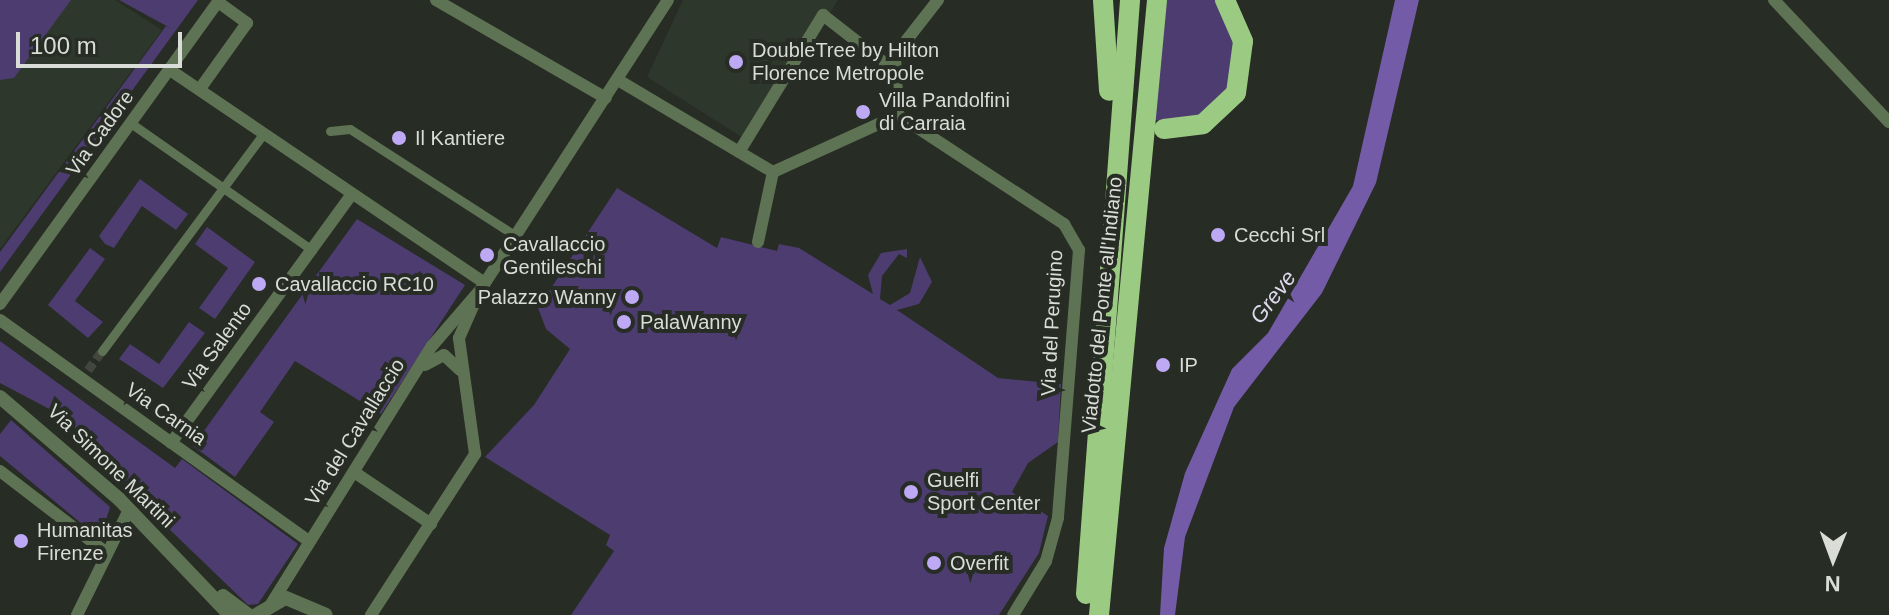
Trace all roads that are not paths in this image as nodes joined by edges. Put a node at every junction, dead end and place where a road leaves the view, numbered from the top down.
1 (436, 0) edge
2 (668, 0) edge
3 (938, 0) edge
4 (1103, 0) edge
5 (1130, 0) edge
6 (1157, 0) edge
7 (1225, 0) edge
8 (1774, 0) edge
9 (219, 1) edge
10 (170, 70) junction
11 (896, 72) junction
12 (618, 80) junction
13 (199, 90) junction
14 (1109, 91) dead end
15 (606, 98) junction
16 (898, 115) junction
17 (1889, 122) edge
18 (132, 124) junction
19 (1164, 129) dead end
20 (330, 131) dead end
21 (263, 134) junction
22 (739, 152) junction
23 (773, 172) junction
24 (223, 186) junction
25 (351, 195) junction
26 (516, 236) junction
27 (758, 242) dead end
28 (312, 250) junction
29 (483, 286) junction
30 (0, 304) edge
31 (0, 320) edge
32 (102, 351) tunnel mouth
33 (461, 373) junction
34 (414, 380) junction
35 (0, 397) edge
36 (171, 443) junction
37 (0, 471) edge
38 (354, 472) junction
39 (129, 510) junction
40 (431, 524) junction
41 (309, 541) junction
42 (107, 553) junction
43 (191, 570) junction
44 (263, 613) edge
45 (77, 615) edge
46 (230, 615) edge
47 (248, 615) edge
48 (326, 615) edge
49 (371, 615) edge
50 (1013, 615) edge
51 (1085, 615) edge
52 (1099, 615) edge

1 - 15 street
2 - 12 street, Via del Cavallaccio
3 - 11 street
4 - 14 highway
5 - 51 highway, Viadotto del Ponte all'Indiano
6 - 52 highway, Viadotto del Ponte all'Indiano
7 - 19 highway
8 - 17 street
9 - 10 street, Via Cadore
9 - 13 street, Via Cadore
10 - 13 street
10 - 18 street, Via Cadore
11 - 16 street
11 - 22 street
12 - 15 street, Via del Cavallaccio
12 - 22 street
13 - 21 street
15 - 26 street, Via del Cavallaccio
16 - 23 street
16 - 50 street, Via del Perugino
18 - 24 street
18 - 30 street, Via Cadore
20 - 26 street
21 - 24 street
21 - 25 street
22 - 23 street
23 - 27 street
24 - 28 street
24 - 32 street
25 - 28 street, Via Salento
25 - 29 street
26 - 29 street, Via del Cavallaccio
28 - 36 street, Via Salento
29 - 33 street
29 - 34 street, Via del Cavallaccio
31 - 36 street, Via Carnia
33 - 34 street
33 - 40 street
34 - 38 street, Via del Cavallaccio
35 - 39 street, Via Simone Martini
36 - 41 street, Via Carnia
37 - 42 street
38 - 40 street
38 - 41 street, Via del Cavallaccio
39 - 42 street
39 - 43 street, Via Simone Martini
40 - 49 street
41 - 44 street, Via del Cavallaccio
42 - 45 street
43 - 46 street, Via Simone Martini
43 - 47 street, Via Simone Martini
44 - 48 street

